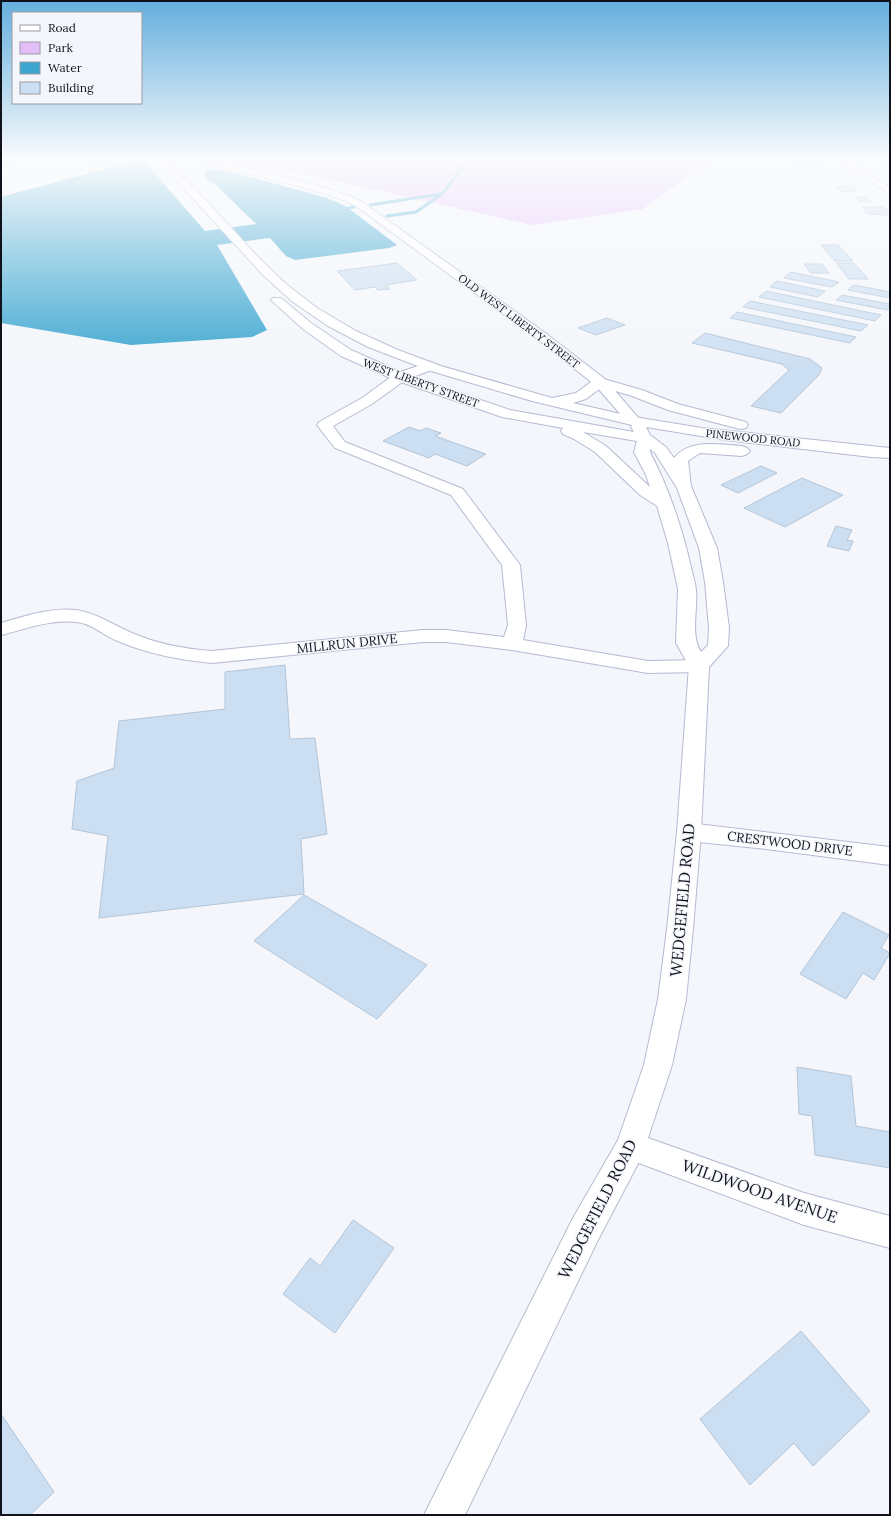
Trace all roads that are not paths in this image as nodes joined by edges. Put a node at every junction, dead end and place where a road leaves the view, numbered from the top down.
1 (225, 229) edge
2 (396, 229) edge
3 (242, 248) junction
4 (429, 366) junction
5 (400, 377) junction
6 (600, 382) junction
7 (540, 400) junction
8 (507, 414) junction
9 (634, 421) junction
10 (645, 438) junction
11 (825, 446) junction
12 (742, 451) junction
13 (871, 453) junction
14 (890, 453) edge
15 (685, 488) junction
16 (665, 504) junction
17 (1, 628) edge
18 (512, 644) junction
19 (700, 666) junction
20 (689, 832) junction
21 (890, 856) edge
22 (631, 1146) junction
23 (890, 1232) edge
24 (444, 1515) edge

1 - 3 main road, WEST LIBERTY STREET
2 - 6 main road, OLD WEST LIBERTY STREET
3 - 4 main road, WEST LIBERTY STREET
3 - 5 main road, WEST LIBERTY STREET
4 - 5 main road
4 - 7 main road, WEST LIBERTY STREET
5 - 8 main road, WEST LIBERTY STREET
5 - 18 main road
6 - 7 main road
6 - 9 main road, OLD WEST LIBERTY STREET
6 - 11 main road
7 - 9 main road, WEST LIBERTY STREET
8 - 10 main road, WEST LIBERTY STREET
8 - 16 main road
9 - 10 main road, OLD WEST LIBERTY STREET
9 - 11 main road, PINEWOOD ROAD
10 - 12 main road, PINEWOOD ROAD
10 - 15 main road
10 - 16 main road
11 - 13 main road, PINEWOOD ROAD
12 - 13 main road, PINEWOOD ROAD
12 - 15 main road
13 - 14 main road, PINEWOOD ROAD
15 - 19 main road
16 - 19 main road
17 - 18 main road, MILLRUN DRIVE
18 - 19 main road, MILLRUN DRIVE
19 - 20 main road, WEDGEFIELD ROAD
20 - 21 main road, CRESTWOOD DRIVE
20 - 22 main road, WEDGEFIELD ROAD
22 - 23 main road, WILDWOOD AVENUE
22 - 24 main road, WEDGEFIELD ROAD

